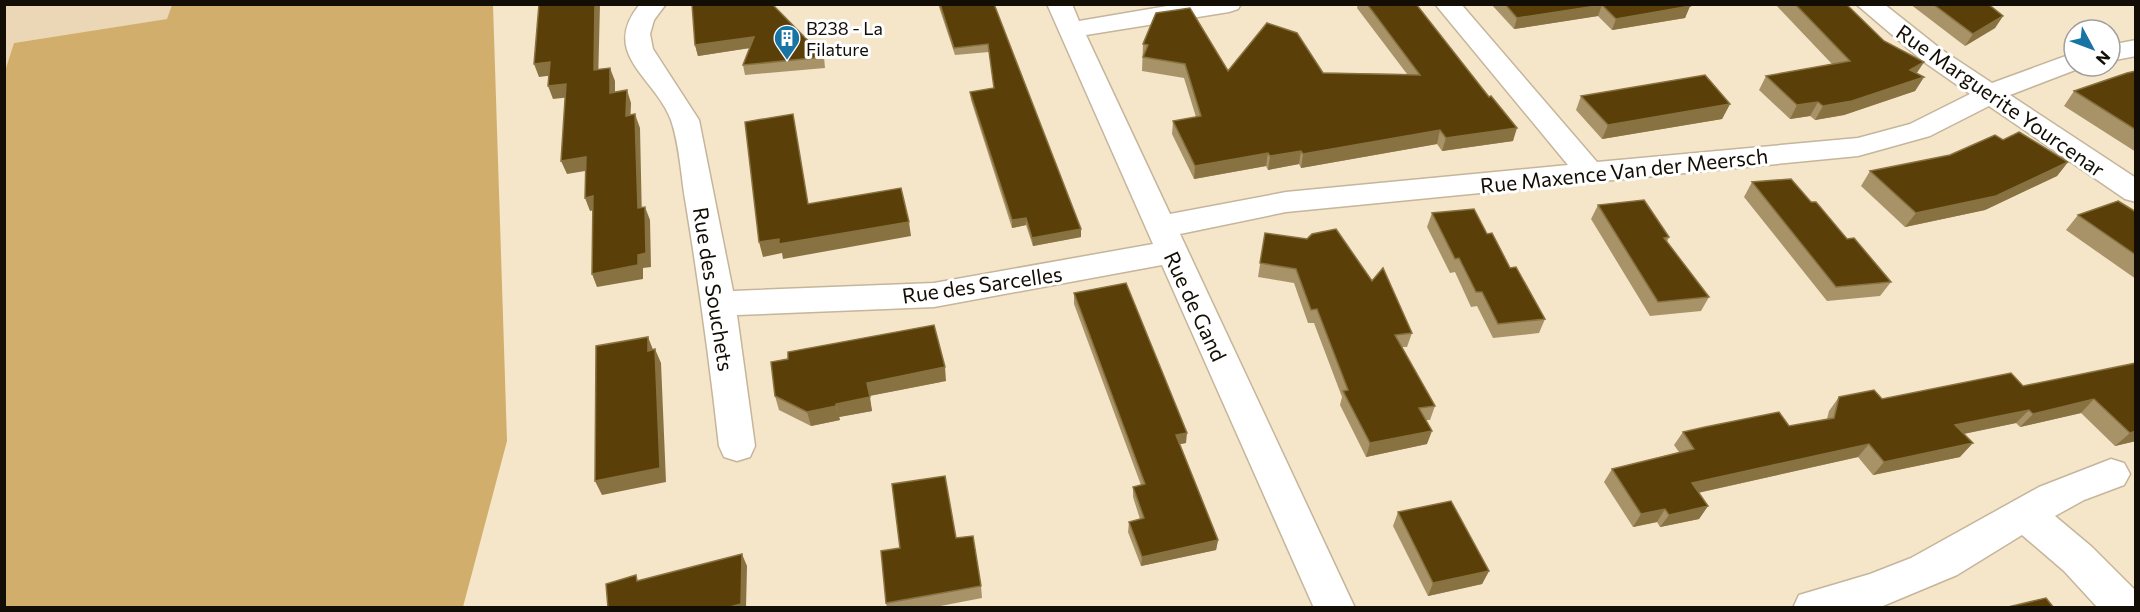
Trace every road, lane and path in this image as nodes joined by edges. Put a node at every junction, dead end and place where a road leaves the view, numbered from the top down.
1 (654, 4) edge
2 (1059, 4) edge
3 (1229, 4) edge
4 (1447, 4) edge
5 (1868, 4) edge
6 (1070, 30) junction
7 (2062, 66) edge
8 (1989, 95) junction
9 (1591, 174) junction
10 (2136, 192) edge
11 (1166, 240) junction
12 (719, 304) junction
13 (737, 446) dead end
14 (2111, 474) dead end
15 (2026, 515) junction
16 (1326, 606) edge
17 (1813, 608) edge
18 (2125, 608) edge

1 - 12 street, Rue des Souchets
2 - 6 street, Rue de Gand
3 - 6 street
4 - 9 street
5 - 8 street, Rue Marguerite Yourcenar
6 - 11 street, Rue de Gand
7 - 8 street, Rue Maxence Van der Meersch
8 - 9 street, Rue Maxence Van der Meersch
8 - 10 street, Rue Marguerite Yourcenar
9 - 11 street, Rue Maxence Van der Meersch
11 - 12 street, Rue des Sarcelles
11 - 16 street, Rue de Gand
12 - 13 street, Rue des Souchets
14 - 15 street
15 - 17 street
15 - 18 street

